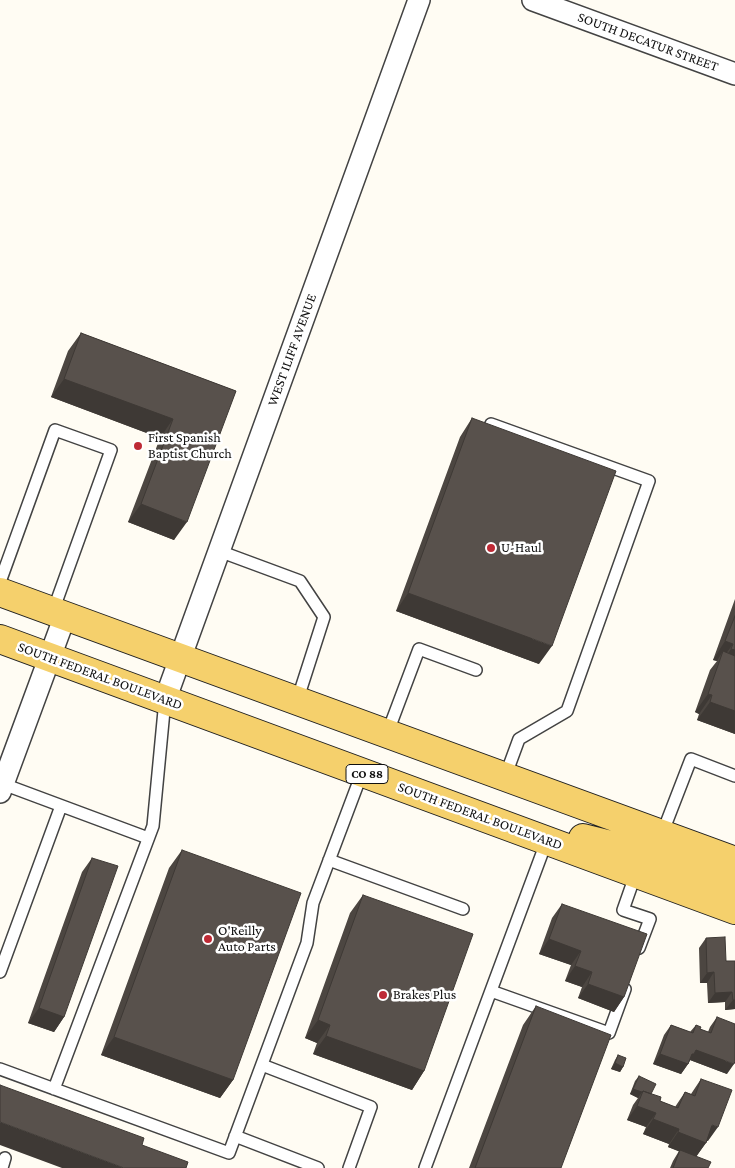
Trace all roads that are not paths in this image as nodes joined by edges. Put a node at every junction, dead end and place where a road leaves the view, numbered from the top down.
1 (419, 0) edge
2 (533, 0) edge
3 (735, 74) edge
4 (491, 424) edge
5 (219, 551) junction
6 (0, 582) edge
7 (0, 592) edge
8 (59, 614) junction
9 (0, 639) edge
10 (50, 657) junction
11 (181, 658) junction
12 (476, 670) dead end
13 (165, 700) junction
14 (297, 701) junction
15 (387, 734) junction
16 (362, 773) junction
17 (735, 776) edge
18 (505, 777) junction
19 (2, 788) edge
20 (61, 806) junction
21 (662, 834) junction
22 (148, 838) junction
23 (547, 840) junction
24 (329, 860) junction
25 (735, 860) edge
26 (636, 873) junction
27 (735, 887) edge
28 (463, 909) dead end
29 (735, 910) edge
30 (634, 962) edge
31 (0, 972) edge
32 (628, 980) edge
33 (492, 991) junction
34 (262, 1065) junction
35 (0, 1069) edge
36 (54, 1089) junction
37 (235, 1136) junction
38 (318, 1168) edge
39 (348, 1168) edge
40 (426, 1168) edge

1 - 5 street, WEST ILIFF AVENUE
2 - 3 street, SOUTH DECATUR STREET
4 - 18 lane
5 - 11 street, WEST ILIFF AVENUE
5 - 14 lane
6 - 8 lane
7 - 8 main road
8 - 10 street
8 - 11 main road
9 - 10 main road, SOUTH FEDERAL BOULEVARD / CO 88
10 - 13 main road, SOUTH FEDERAL BOULEVARD / CO 88
10 - 19 street
11 - 13 street, WEST ILIFF AVENUE
11 - 14 main road
12 - 15 lane
13 - 16 main road, SOUTH FEDERAL BOULEVARD / CO 88
13 - 22 lane
14 - 15 main road
15 - 18 main road
16 - 23 main road, SOUTH FEDERAL BOULEVARD / CO 88
16 - 24 lane
17 - 21 lane
18 - 21 main road
19 - 20 lane
20 - 22 lane
20 - 31 lane
21 - 25 main road
22 - 36 lane
23 - 26 main road, SOUTH FEDERAL BOULEVARD / CO 88
23 - 27 main road
23 - 33 lane
24 - 28 lane
24 - 34 lane
26 - 29 main road, SOUTH FEDERAL BOULEVARD / CO 88
26 - 30 lane
32 - 33 lane
33 - 40 lane
34 - 37 lane
34 - 39 lane
35 - 36 lane
36 - 37 lane
37 - 38 lane

